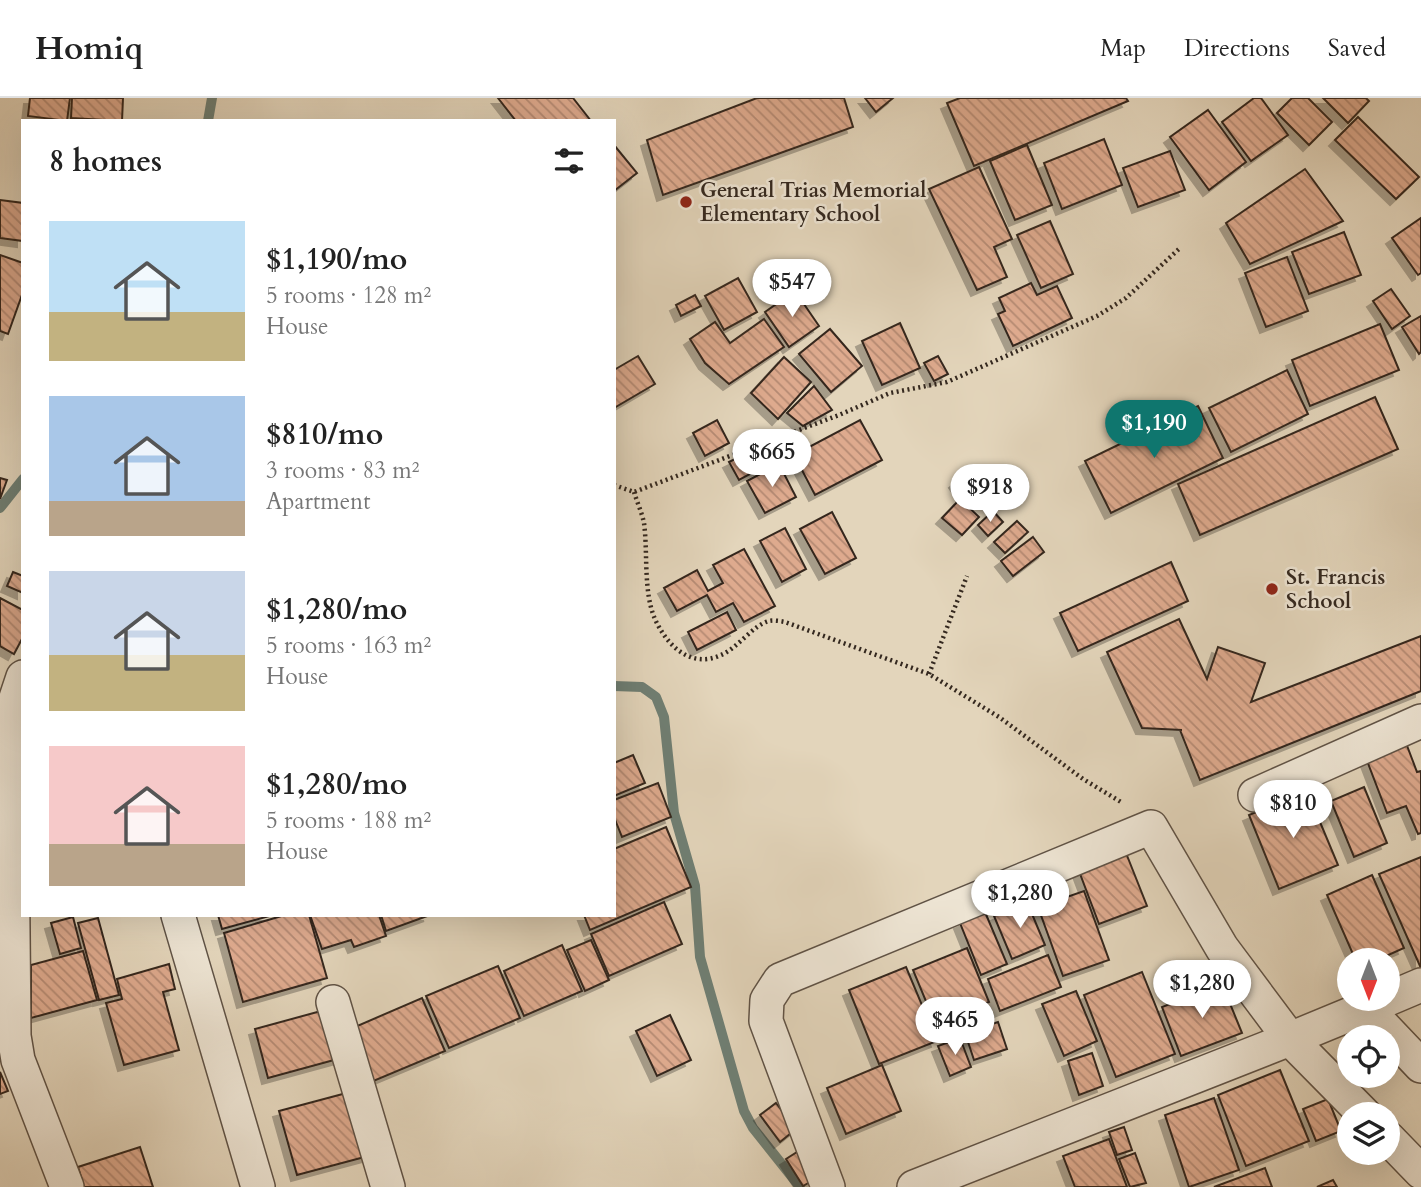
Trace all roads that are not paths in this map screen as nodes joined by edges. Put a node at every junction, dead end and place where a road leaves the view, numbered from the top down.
1 (21, 683) edge
2 (1421, 721) edge
3 (1255, 795) dead end
4 (18, 855) edge
5 (179, 917) edge
6 (1421, 985) edge
7 (1400, 994) edge
8 (333, 1002) dead end
9 (1356, 1012) edge
10 (1386, 1012) edge
11 (1290, 1040) junction
12 (1421, 1066) edge
13 (1352, 1102) edge
14 (1400, 1150) edge
15 (1421, 1172) edge
16 (67, 1187) edge
17 (258, 1187) edge
18 (388, 1187) edge
19 (828, 1187) edge
20 (914, 1187) edge

1 - 4 street
2 - 3 street
4 - 16 street
5 - 17 street
6 - 7 street
8 - 18 street
9 - 11 street
10 - 12 street
11 - 13 street
11 - 19 street
11 - 20 street
14 - 15 street

